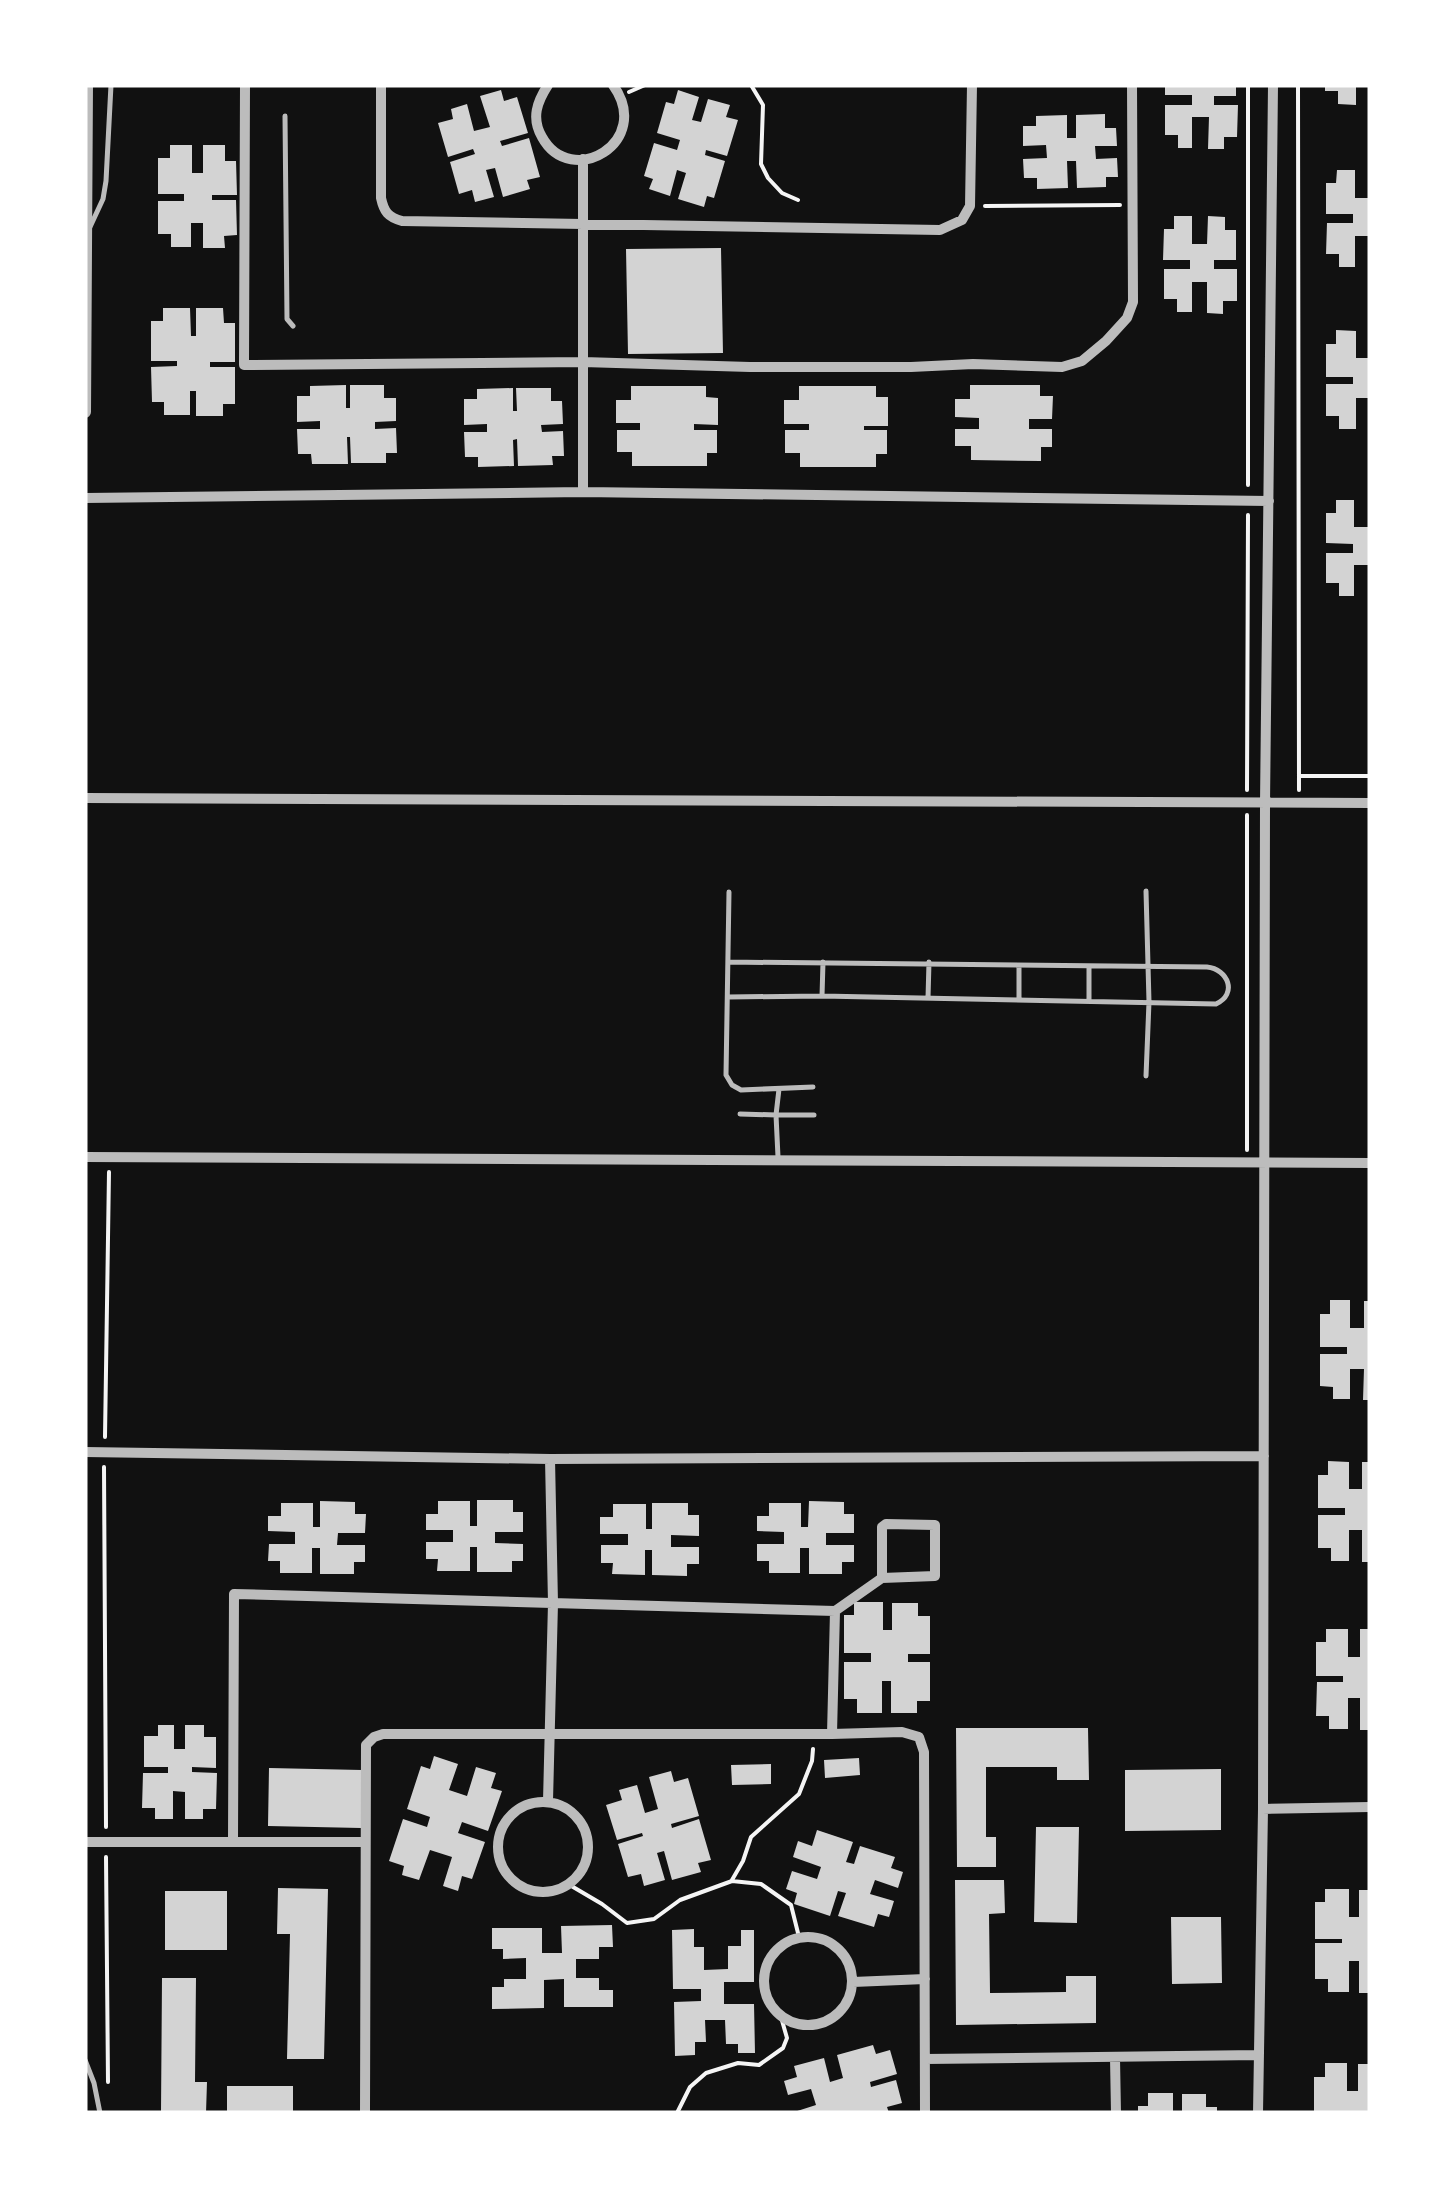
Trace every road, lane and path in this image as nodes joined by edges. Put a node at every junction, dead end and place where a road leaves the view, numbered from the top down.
1 (87, 85) edge
2 (111, 85) edge
3 (245, 85) edge
4 (381, 85) edge
5 (548, 85) edge
6 (612, 85) edge
7 (751, 85) edge
8 (972, 85) edge
9 (1132, 85) edge
10 (1248, 85) edge
11 (1274, 85) edge
12 (1298, 85) edge
13 (285, 116) dead end
14 (583, 159) junction
15 (798, 200) dead end
16 (1133, 205) junction
17 (970, 206) junction
18 (583, 224) junction
19 (86, 234) edge
20 (293, 326) dead end
21 (583, 362) junction
22 (85, 412) edge
23 (583, 492) junction
24 (85, 498) edge
25 (1248, 501) junction
26 (1269, 501) junction
27 (1299, 776) junction
28 (1370, 776) edge
29 (85, 798) edge
30 (1247, 802) junction
31 (1265, 802) junction
32 (1299, 802) junction
33 (1370, 803) edge
34 (1146, 890) dead end
35 (729, 892) dead end
36 (728, 962) junction
37 (822, 962) junction
38 (929, 962) junction
39 (1019, 966) junction
40 (1089, 966) junction
41 (1149, 967) junction
42 (822, 996) junction
43 (728, 997) junction
44 (928, 998) junction
45 (1019, 999) junction
46 (1089, 1001) junction
47 (1149, 1002) junction
48 (1146, 1076) dead end
49 (813, 1087) dead end
50 (778, 1089) junction
51 (740, 1114) dead end
52 (814, 1115) dead end
53 (776, 1116) junction
54 (85, 1157) edge
55 (110, 1157) junction
56 (778, 1160) junction
57 (1247, 1163) junction
58 (1264, 1163) junction
59 (1370, 1163) edge
60 (85, 1452) edge
61 (104, 1452) junction
62 (1264, 1456) junction
63 (550, 1459) junction
64 (882, 1578) junction
65 (552, 1603) junction
66 (835, 1611) junction
67 (550, 1734) junction
68 (813, 1734) junction
69 (832, 1734) junction
70 (548, 1801) junction
71 (1370, 1807) edge
72 (1263, 1809) junction
73 (233, 1841) junction
74 (85, 1842) edge
75 (106, 1842) junction
76 (364, 1842) junction
77 (732, 1881) junction
78 (568, 1884) junction
79 (799, 1937) junction
80 (925, 1979) junction
81 (853, 1982) junction
82 (781, 2017) junction
83 (1258, 2055) junction
84 (1115, 2058) junction
85 (925, 2059) junction
86 (85, 2060) edge
87 (108, 2090) dead end
88 (100, 2113) edge
89 (365, 2113) edge
90 (677, 2113) edge
91 (925, 2113) edge
92 (1116, 2113) edge
93 (1258, 2113) edge

1 - 19 street
2 - 19 lane
3 - 21 street
4 - 18 street
5 - 14 street
6 - 14 street
7 - 15 path
8 - 17 street
9 - 16 street
10 - 25 path
11 - 26 street
12 - 27 path
13 - 20 lane
14 - 18 street
16 - 17 path
16 - 21 street
17 - 18 street
18 - 21 street
19 - 22 street
21 - 23 street
23 - 24 street
23 - 25 street
25 - 26 street
25 - 30 path
26 - 31 street
27 - 28 path
27 - 32 path
29 - 30 street
30 - 31 street
30 - 57 path
31 - 32 street
31 - 58 street
32 - 33 street
34 - 41 lane
35 - 36 lane
36 - 37 lane
36 - 43 lane
37 - 38 lane
37 - 42 lane
38 - 39 lane
38 - 44 lane
39 - 40 lane
39 - 45 lane
40 - 41 lane
40 - 46 lane
41 - 47 lane
41 - 47 lane
42 - 43 lane
42 - 44 lane
43 - 50 lane
44 - 45 lane
45 - 46 lane
46 - 47 lane
47 - 48 lane
49 - 50 lane
50 - 53 lane
51 - 53 lane
52 - 53 lane
53 - 56 lane
54 - 55 street
55 - 56 street
55 - 61 path
56 - 57 street
57 - 58 street
58 - 59 street
58 - 62 street
60 - 61 street
61 - 63 street
61 - 75 path
62 - 63 street
62 - 72 street
63 - 65 street
64 - 64 street
64 - 66 street
65 - 66 street
65 - 67 street
65 - 73 street
66 - 69 street
67 - 68 street
67 - 70 street
67 - 76 street
68 - 69 street
68 - 77 path
69 - 80 street
70 - 78 street
70 - 78 street
71 - 72 street
72 - 83 street
73 - 75 street
73 - 76 street
74 - 75 street
75 - 87 path
76 - 89 street
77 - 78 path
77 - 79 path
79 - 81 street
79 - 82 street
80 - 81 street
80 - 85 street
81 - 82 street
82 - 90 path
83 - 84 street
83 - 93 street
84 - 85 street
84 - 92 street
85 - 91 street
86 - 88 lane

